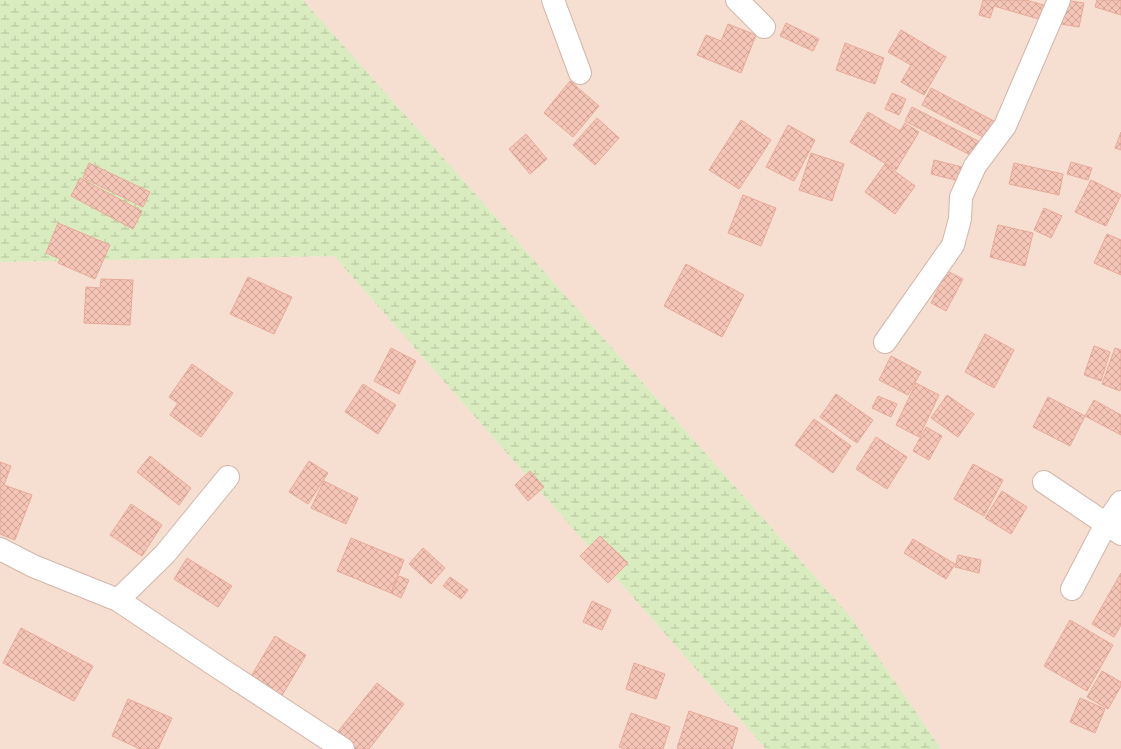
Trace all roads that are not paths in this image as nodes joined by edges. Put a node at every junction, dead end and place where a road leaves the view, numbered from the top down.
1 (553, 0) edge
2 (737, 0) edge
3 (1059, 0) edge
4 (764, 27) dead end
5 (580, 73) dead end
6 (885, 342) dead end
7 (228, 477) dead end
8 (1044, 482) dead end
9 (1121, 502) edge
10 (1113, 529) edge
11 (0, 549) edge
12 (1072, 589) dead end
13 (118, 600) junction
14 (343, 749) edge

1 - 5 street
2 - 4 street
3 - 6 street
7 - 13 street
8 - 10 street
9 - 10 street
10 - 12 street
11 - 13 street
13 - 14 street

